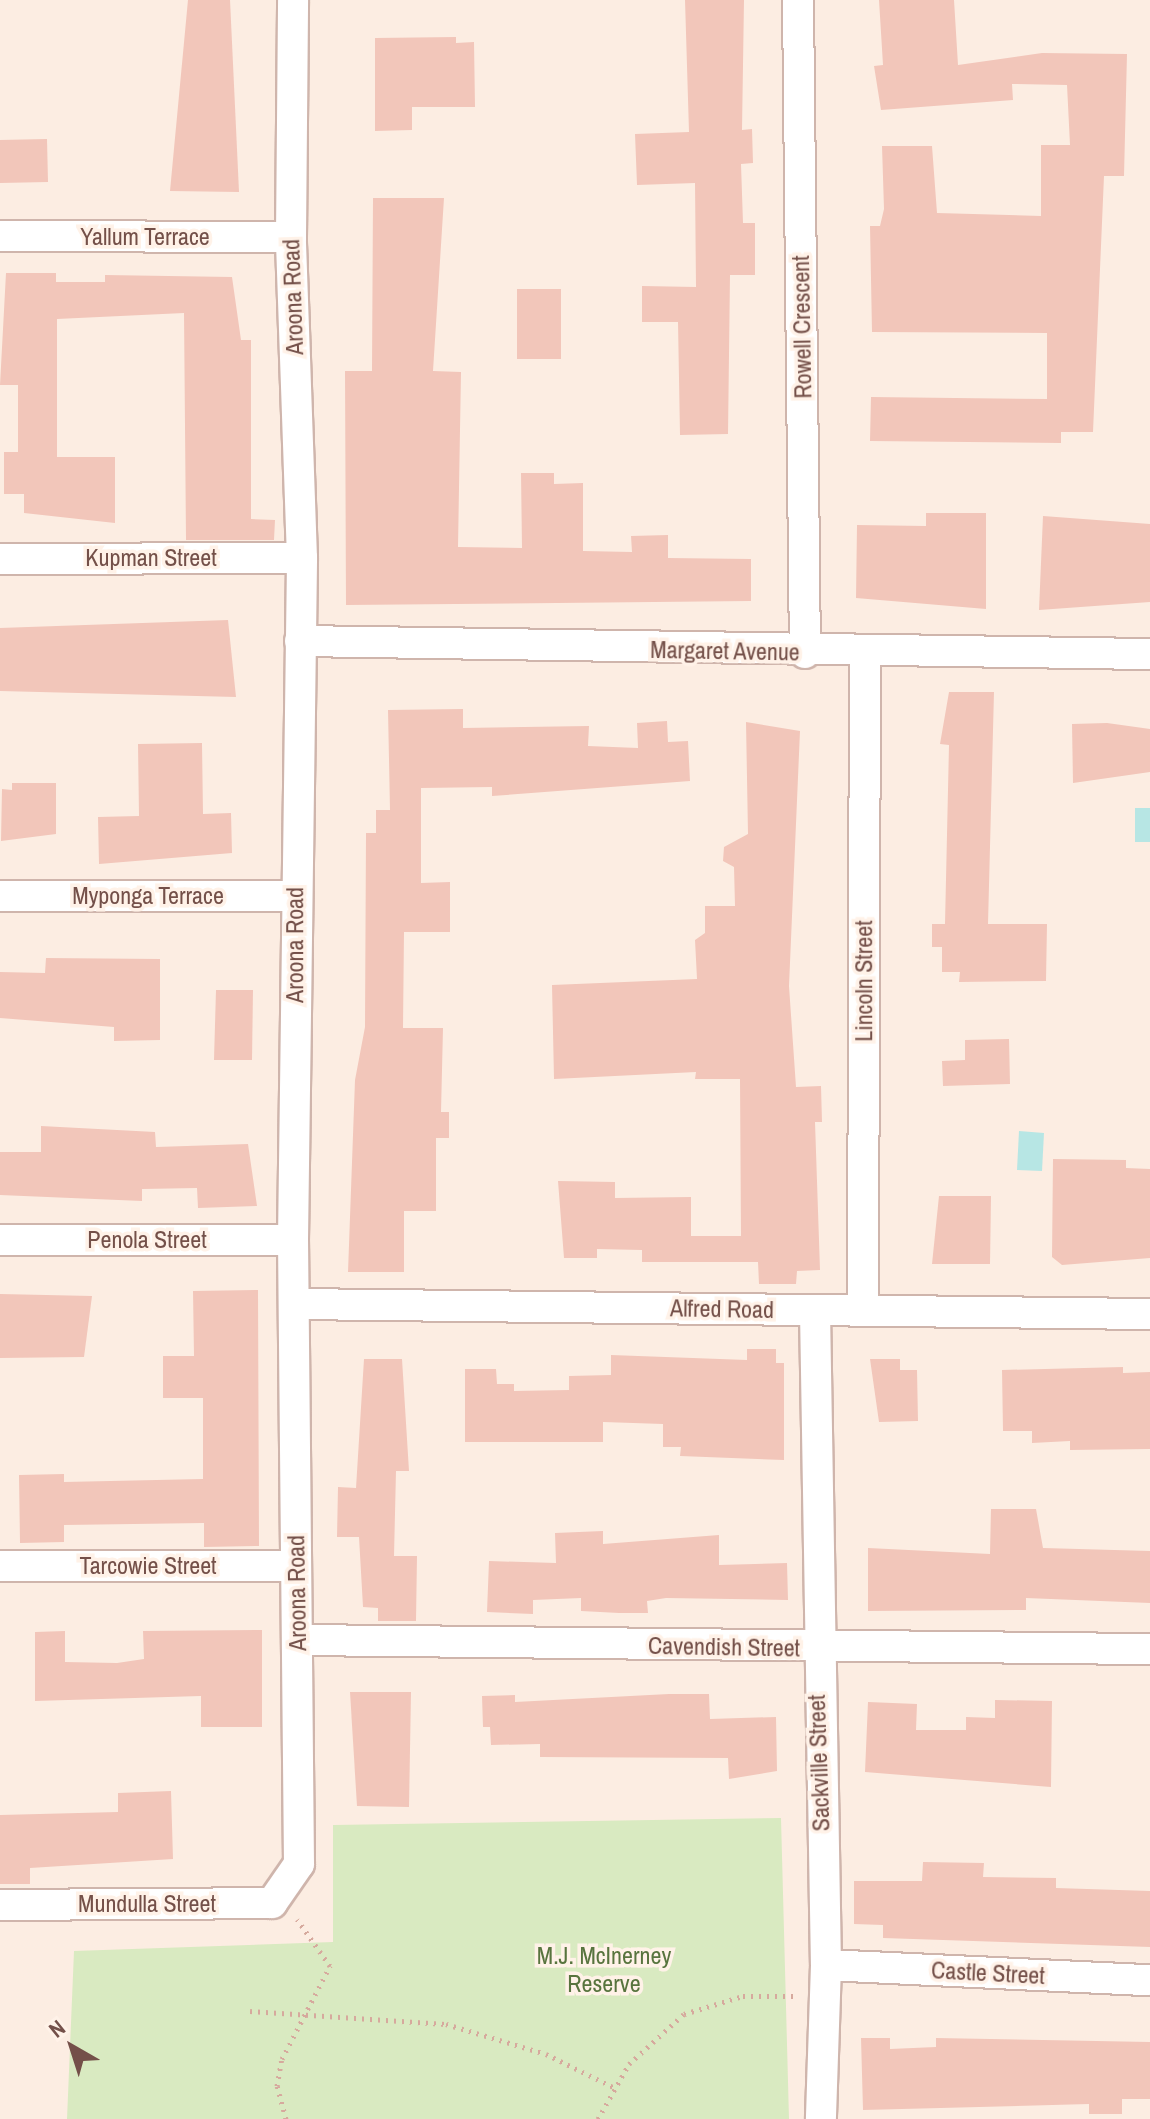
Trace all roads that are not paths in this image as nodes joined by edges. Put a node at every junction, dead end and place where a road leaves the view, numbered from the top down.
1 (293, 0) edge
2 (798, 0) edge
3 (0, 236) edge
4 (291, 237) junction
5 (302, 558) junction
6 (0, 559) edge
7 (300, 641) junction
8 (805, 653) junction
9 (865, 654) junction
10 (1150, 654) edge
11 (0, 896) edge
12 (295, 896) junction
13 (0, 1240) edge
14 (293, 1240) junction
15 (294, 1304) junction
16 (863, 1309) junction
17 (815, 1311) junction
18 (1150, 1314) edge
19 (0, 1566) edge
20 (296, 1566) junction
21 (298, 1640) junction
22 (816, 1648) junction
23 (1150, 1649) edge
24 (285, 1891) joint
25 (0, 1905) edge
26 (826, 1965) junction
27 (1150, 1980) edge
28 (821, 2119) edge

1 - 4 street, Aroona Road
2 - 8 street, Rowell Crescent
3 - 4 street, Yallum Terrace
4 - 5 street, Aroona Road
5 - 6 street, Kupman Street
5 - 7 street, Aroona Road
7 - 8 street, Margaret Avenue
7 - 12 street, Aroona Road
8 - 9 street, Margaret Avenue
9 - 10 street, Margaret Avenue
9 - 16 street, Lincoln Street
11 - 12 street, Myponga Terrace
12 - 14 street, Aroona Road
13 - 14 street, Penola Street
14 - 15 street, Aroona Road
15 - 17 street, Alfred Road
15 - 20 street, Aroona Road
16 - 17 street, Alfred Road
16 - 18 street, Alfred Road
17 - 22 street, Sackville Street
19 - 20 street, Tarcowie Street
20 - 21 street, Aroona Road
21 - 22 street, Cavendish Street
21 - 24 street, Aroona Road
22 - 23 street, Cavendish Street
22 - 26 street, Sackville Street
24 - 25 street, Mundulla Street
26 - 27 street, Castle Street
26 - 28 street, Sackville Street

